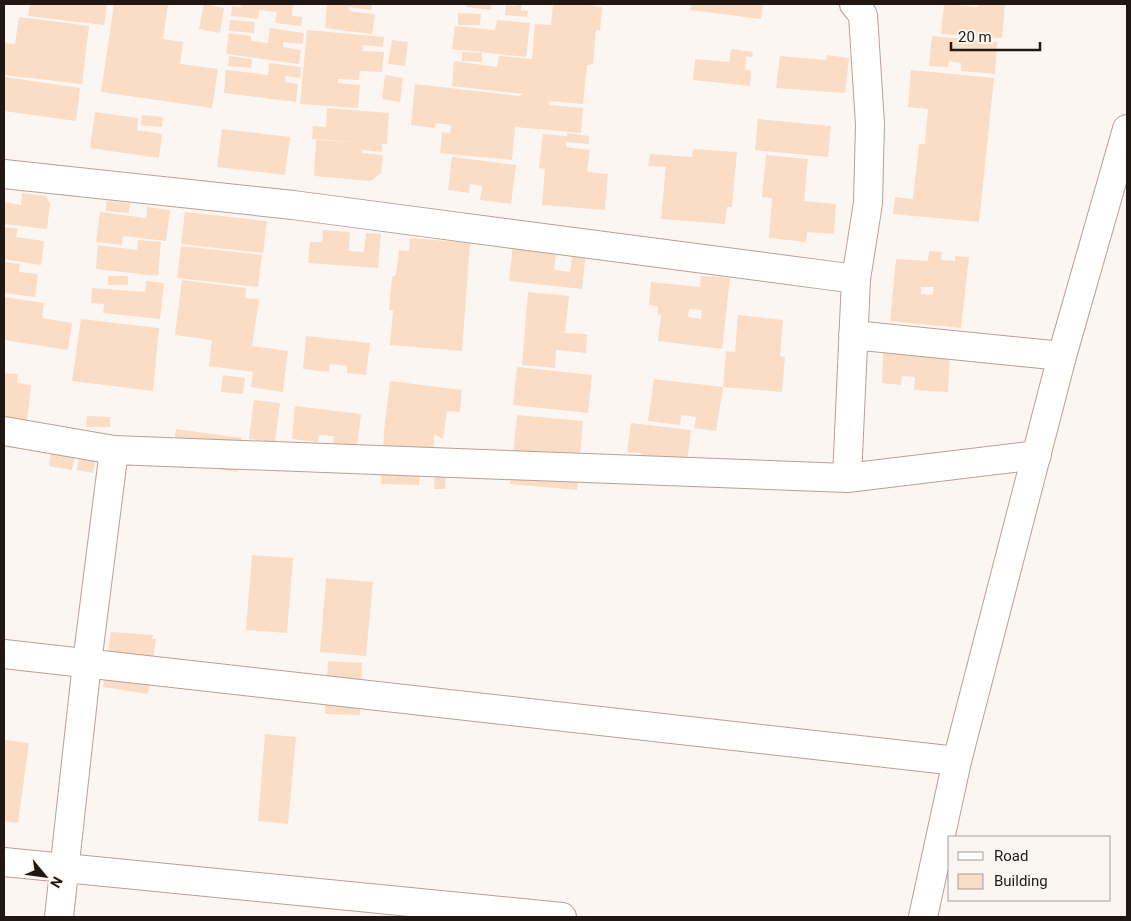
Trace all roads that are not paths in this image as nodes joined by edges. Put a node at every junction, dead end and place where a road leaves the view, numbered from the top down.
1 (854, 4) edge
2 (1127, 130) edge
3 (4, 174) edge
4 (856, 279) junction
5 (853, 335) junction
6 (1062, 356) junction
7 (4, 431) edge
8 (114, 450) junction
9 (1037, 455) junction
10 (847, 478) junction
11 (4, 654) edge
12 (87, 663) junction
13 (957, 761) junction
14 (4, 862) edge
15 (64, 868) junction
16 (59, 917) edge
17 (562, 917) edge
18 (923, 917) edge

1 - 4 street
2 - 6 street
3 - 4 street
4 - 5 street
5 - 6 street
5 - 10 street
6 - 9 street
7 - 8 street
8 - 10 street
8 - 12 street
9 - 10 street
9 - 13 street
11 - 12 street
12 - 13 street
12 - 15 street
13 - 18 street
14 - 15 street
15 - 16 street
15 - 17 street

